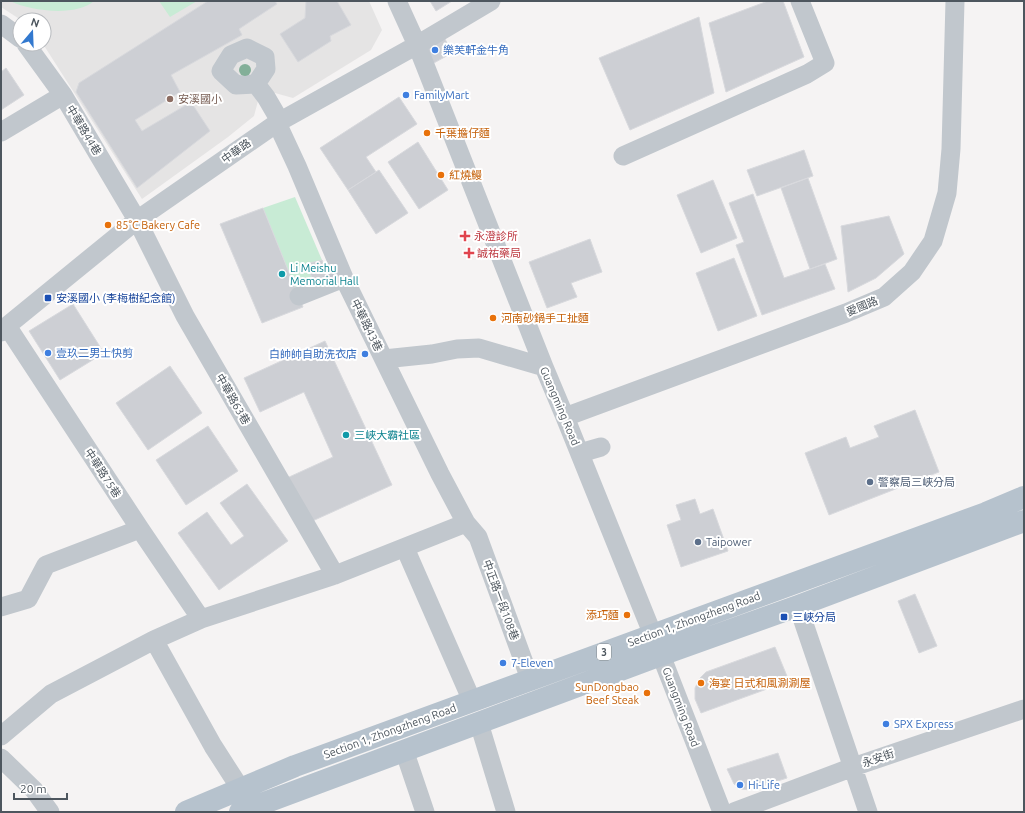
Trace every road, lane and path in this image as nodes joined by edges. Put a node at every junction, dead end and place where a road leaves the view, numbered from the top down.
1 (397, 1) edge
2 (491, 1) edge
3 (800, 1) edge
4 (955, 1) edge
5 (1, 24) edge
6 (12, 32) edge
7 (417, 45) junction
8 (32, 52) edge
9 (256, 84) dead end
10 (63, 95) junction
11 (278, 122) junction
12 (1, 132) edge
13 (623, 156) dead end
14 (137, 220) junction
15 (344, 278) junction
16 (299, 296) dead end
17 (4, 329) edge
18 (384, 359) junction
19 (544, 367) junction
20 (565, 416) junction
21 (601, 447) dead end
22 (580, 454) junction
23 (1024, 497) edge
24 (1024, 521) edge
25 (466, 523) junction
26 (140, 529) junction
27 (405, 548) junction
28 (848, 563) junction
29 (335, 575) junction
30 (857, 584) junction
31 (798, 606) junction
32 (1, 607) edge
33 (201, 619) junction
34 (653, 635) junction
35 (154, 640) junction
36 (661, 655) junction
37 (530, 679) junction
38 (472, 701) junction
39 (1024, 709) edge
40 (479, 723) junction
41 (1, 736) edge
42 (404, 750) junction
43 (1, 758) edge
44 (853, 767) junction
45 (240, 788) junction
46 (50, 812) edge
47 (186, 812) edge
48 (240, 812) edge
49 (425, 812) edge
50 (506, 812) edge
51 (722, 812) edge
52 (734, 812) edge
53 (868, 812) edge

1 - 7 street, Guangming Road
2 - 7 street, 中華路
3 - 13 street
4 - 20 street, 愛國路
5 - 6 street
7 - 11 street, 中華路
7 - 19 street, Guangming Road
8 - 10 street, 中華路44巷
9 - 11 street, 中華路43巷
10 - 12 street
10 - 14 street, 中華路44巷
11 - 14 street, 中華路
11 - 15 street, 中華路43巷
14 - 17 street, 中華路
14 - 29 street, 中華路63巷
15 - 16 street
15 - 18 street, 中華路43巷
17 - 26 street, 中華路75巷
18 - 19 street
18 - 25 street, 中華路43巷
19 - 20 street, Guangming Road
20 - 22 street, Guangming Road
21 - 22 street
22 - 34 street, Guangming Road
23 - 28 main road, Section 1, Zhongzheng Road / 3
24 - 30 main road, Section 1, Zhongzheng Road / 3
25 - 27 street
25 - 37 street, 中正路一段108巷
26 - 32 street
26 - 33 street, 中華路75巷
27 - 29 street
27 - 38 street
28 - 30 main road
28 - 34 main road, Section 1, Zhongzheng Road / 3
29 - 33 street
30 - 31 main road, Section 1, Zhongzheng Road / 3
31 - 36 main road, Section 1, Zhongzheng Road / 3
31 - 44 street
33 - 35 street
34 - 36 street, Guangming Road
34 - 37 main road, Section 1, Zhongzheng Road / 3
35 - 41 street
35 - 45 street
36 - 40 main road, Section 1, Zhongzheng Road / 3
36 - 51 street, Guangming Road
37 - 38 main road, Section 1, Zhongzheng Road / 3
38 - 45 main road, Section 1, Zhongzheng Road / 3
39 - 44 street, 永安街
40 - 42 main road, Section 1, Zhongzheng Road / 3
40 - 50 street
42 - 48 main road, Section 1, Zhongzheng Road / 3
42 - 49 street
43 - 46 street
44 - 52 street, 永安街
44 - 53 street
45 - 47 main road, Section 1, Zhongzheng Road / 3

